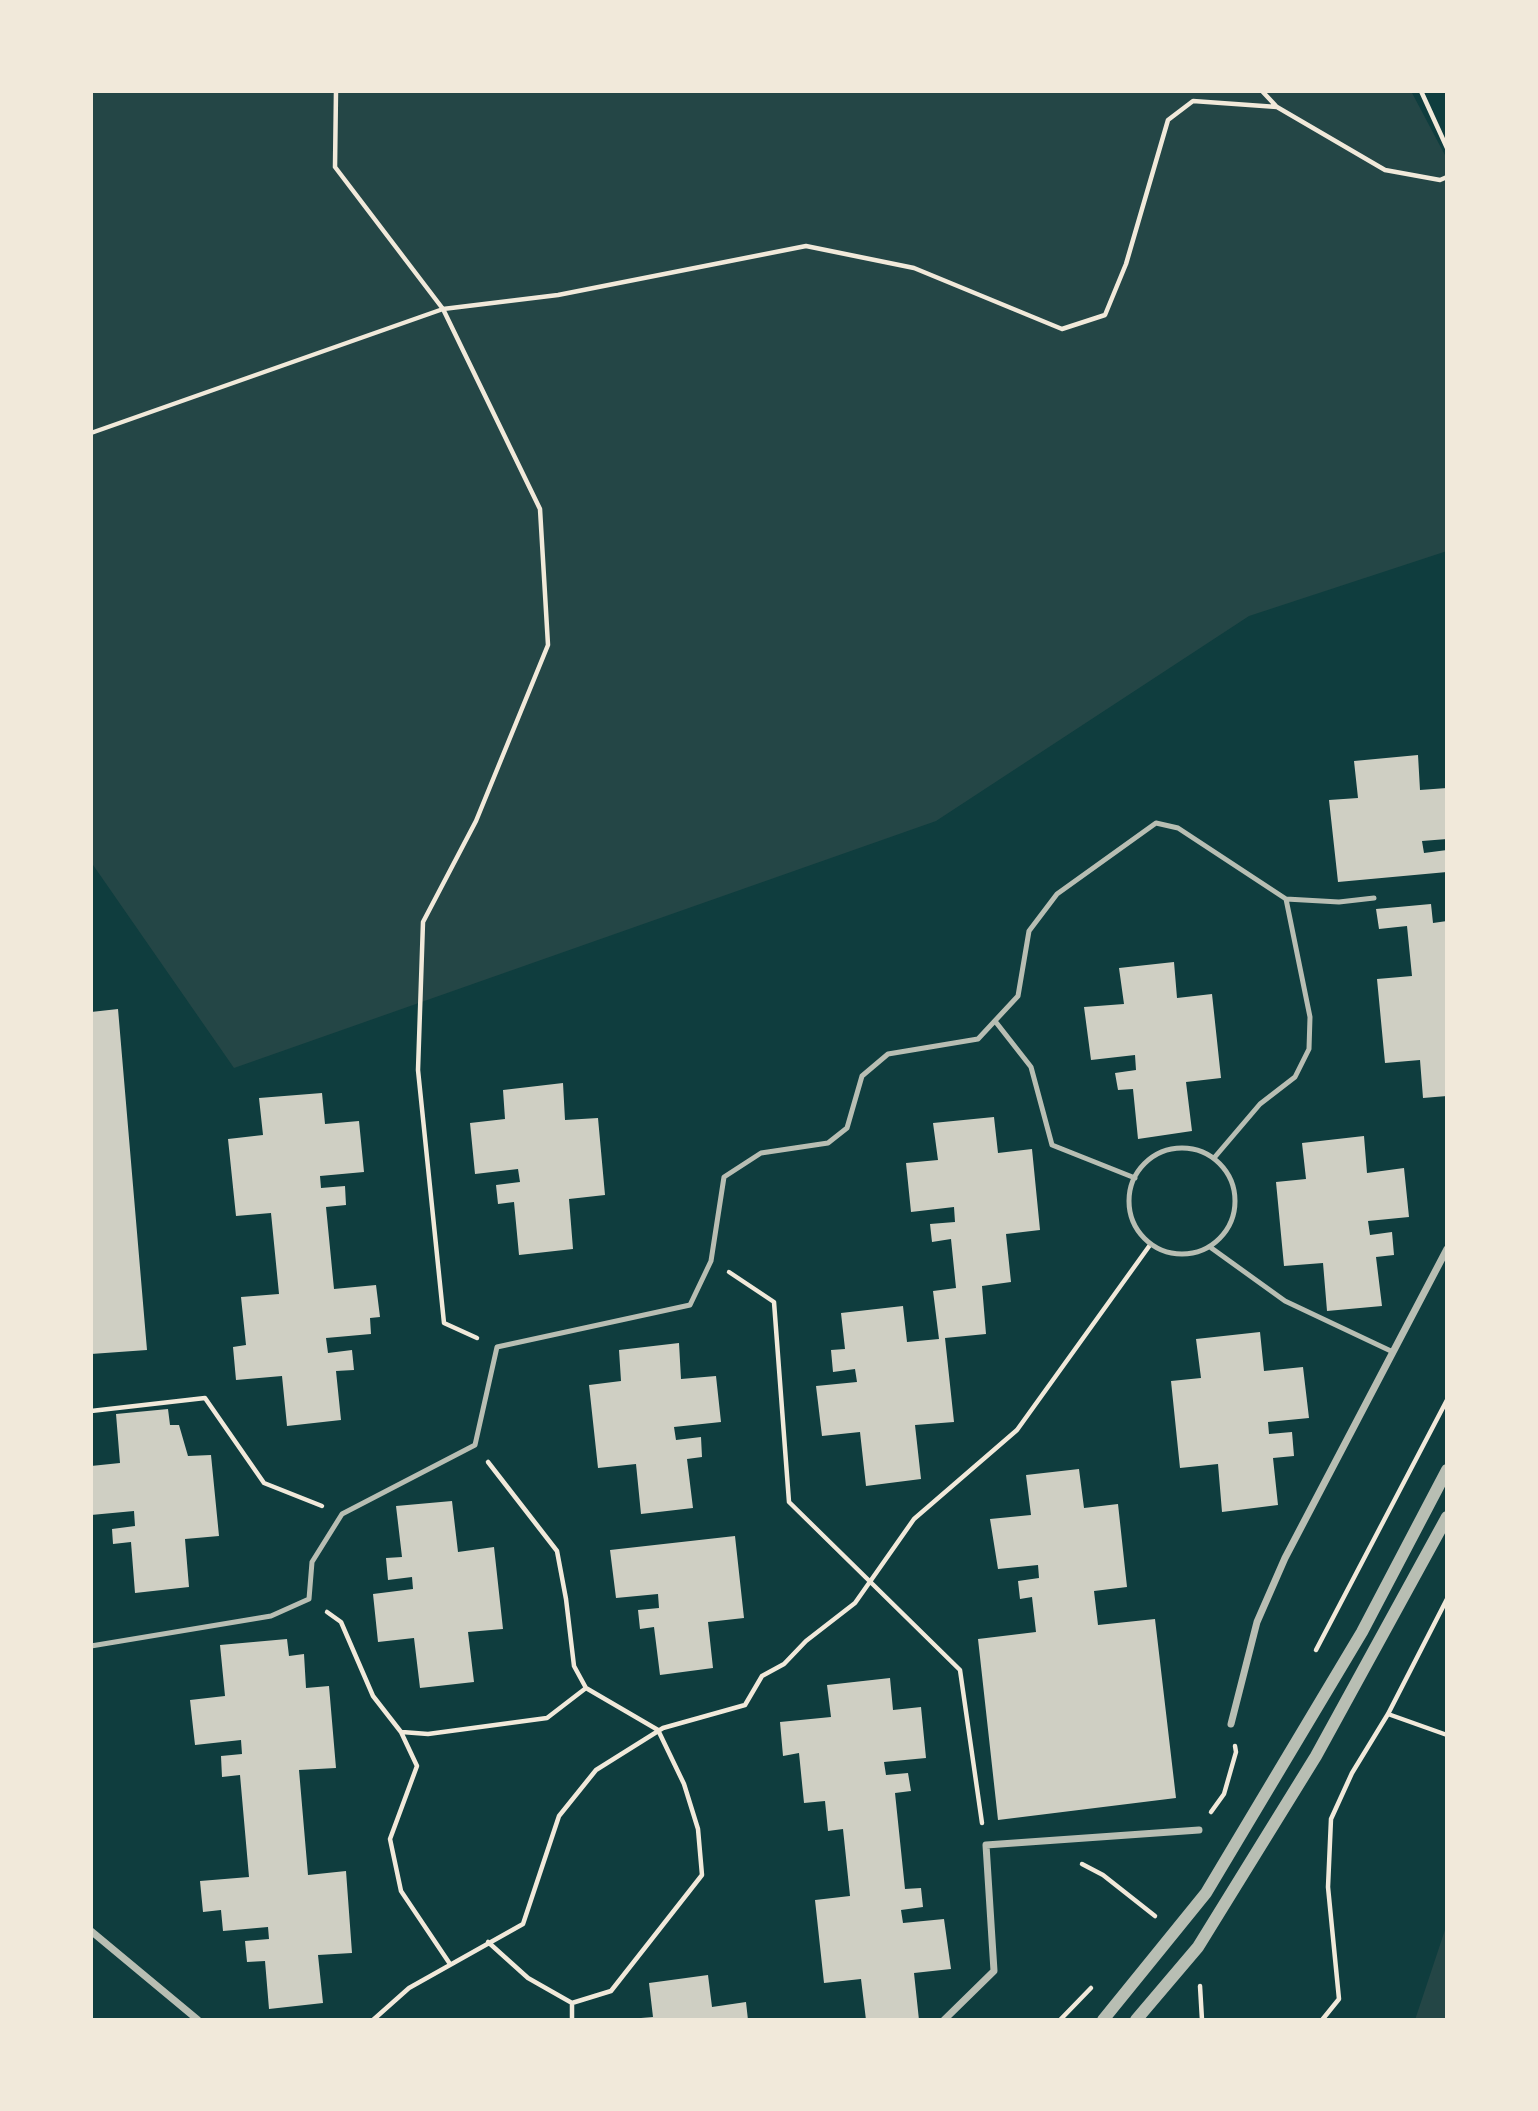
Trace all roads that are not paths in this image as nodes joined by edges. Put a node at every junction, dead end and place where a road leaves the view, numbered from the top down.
1 (1374, 898) dead end
2 (1286, 899) junction
3 (995, 1021) junction
4 (1214, 1158) junction
5 (1135, 1178) junction
6 (1210, 1247) junction
7 (1447, 1250) edge
8 (1393, 1352) junction
9 (1447, 1470) edge
10 (1447, 1517) edge
11 (91, 1646) edge
12 (1231, 1724) road end
13 (1199, 1830) road end
14 (91, 1931) edge
15 (198, 2020) edge
16 (944, 2020) edge
17 (1103, 2020) edge
18 (1136, 2020) edge

1 - 2 lane
2 - 3 lane
2 - 4 lane
3 - 5 lane
3 - 11 lane
4 - 5 lane
4 - 6 lane
5 - 6 lane
6 - 8 lane
7 - 8 street
8 - 12 street
9 - 17 street
10 - 18 street
13 - 16 street
14 - 15 street

